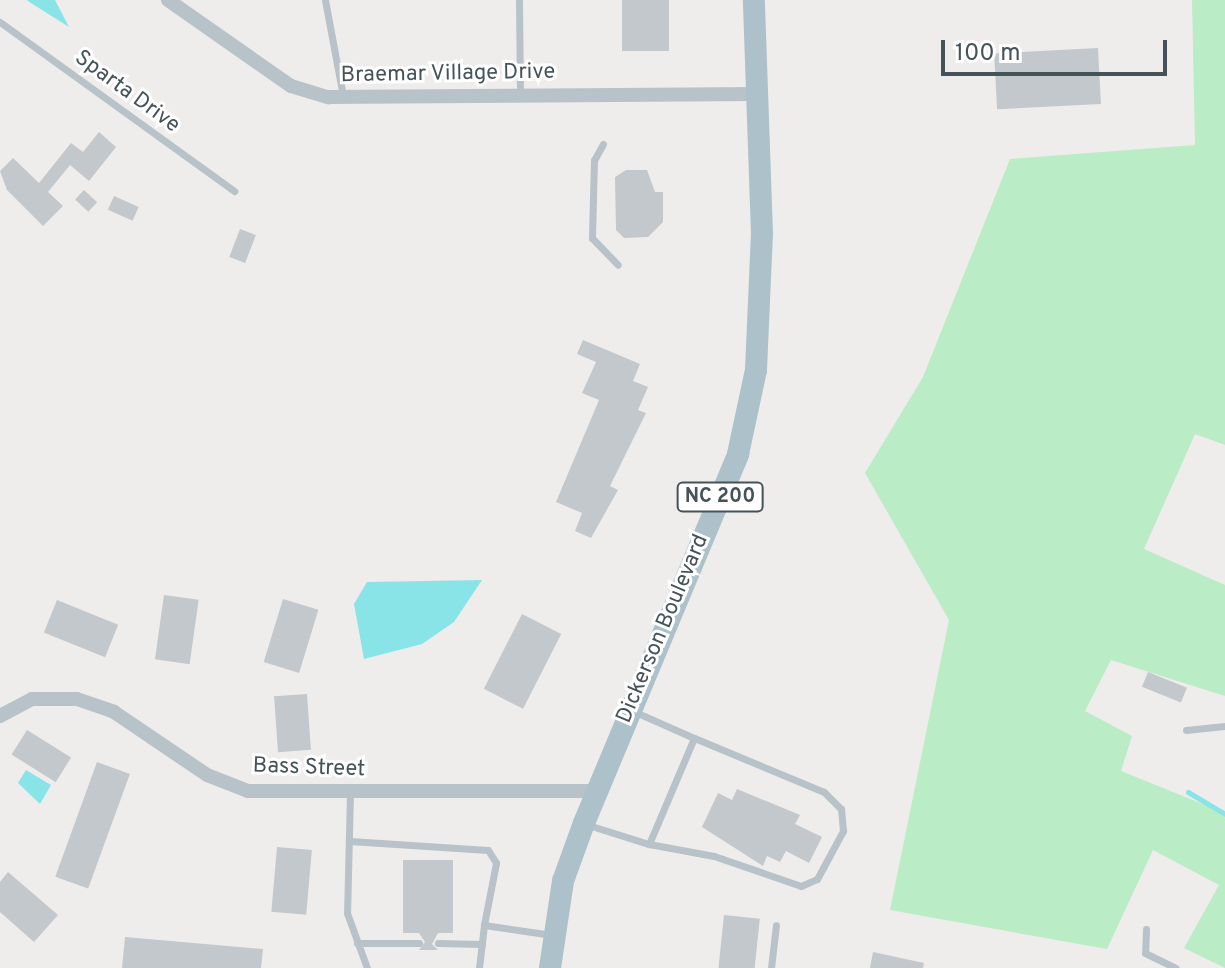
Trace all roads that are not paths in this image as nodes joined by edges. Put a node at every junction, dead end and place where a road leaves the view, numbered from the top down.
1 (168, 0) edge
2 (325, 0) edge
3 (519, 0) edge
4 (754, 0) edge
5 (0, 22) edge
6 (757, 94) junction
7 (520, 95) junction
8 (343, 98) junction
9 (603, 144) dead end
10 (234, 191) dead end
11 (618, 265) dead end
12 (628, 709) junction
13 (0, 716) edge
14 (1225, 726) edge
15 (1186, 730) dead end
16 (694, 738) junction
17 (596, 791) junction
18 (350, 793) junction
19 (584, 823) junction
20 (350, 841) junction
21 (649, 844) junction
22 (484, 925) junction
23 (776, 925) dead end
24 (1146, 929) dead end
25 (555, 935) junction
26 (357, 943) junction
27 (419, 943) dead end
28 (438, 943) dead end
29 (482, 944) junction
30 (367, 968) edge
31 (479, 968) edge
32 (550, 968) edge
33 (771, 968) edge
34 (1176, 968) edge

1 - 8 street, Braemar Village Drive
2 - 8 lane
3 - 7 lane
4 - 6 main road, Dickerson Boulevard / NC 200
5 - 10 lane, Sparta Drive
6 - 7 street, Braemar Village Drive
6 - 12 main road, Dickerson Boulevard / NC 200
7 - 8 street, Braemar Village Drive
9 - 11 lane
12 - 16 lane
12 - 17 main road, Dickerson Boulevard / NC 200
13 - 18 street, Bass Street
14 - 15 lane
16 - 21 lane
16 - 21 lane
17 - 18 street, Bass Street
17 - 19 main road, Dickerson Boulevard / NC 200
18 - 20 lane
19 - 21 lane
19 - 25 main road, Dickerson Boulevard / NC 200
20 - 22 lane
20 - 26 lane
22 - 25 lane
22 - 29 lane
23 - 33 lane
24 - 34 lane
25 - 32 main road, Dickerson Boulevard / NC 200
26 - 27 lane
26 - 30 lane
28 - 29 lane
29 - 31 lane

